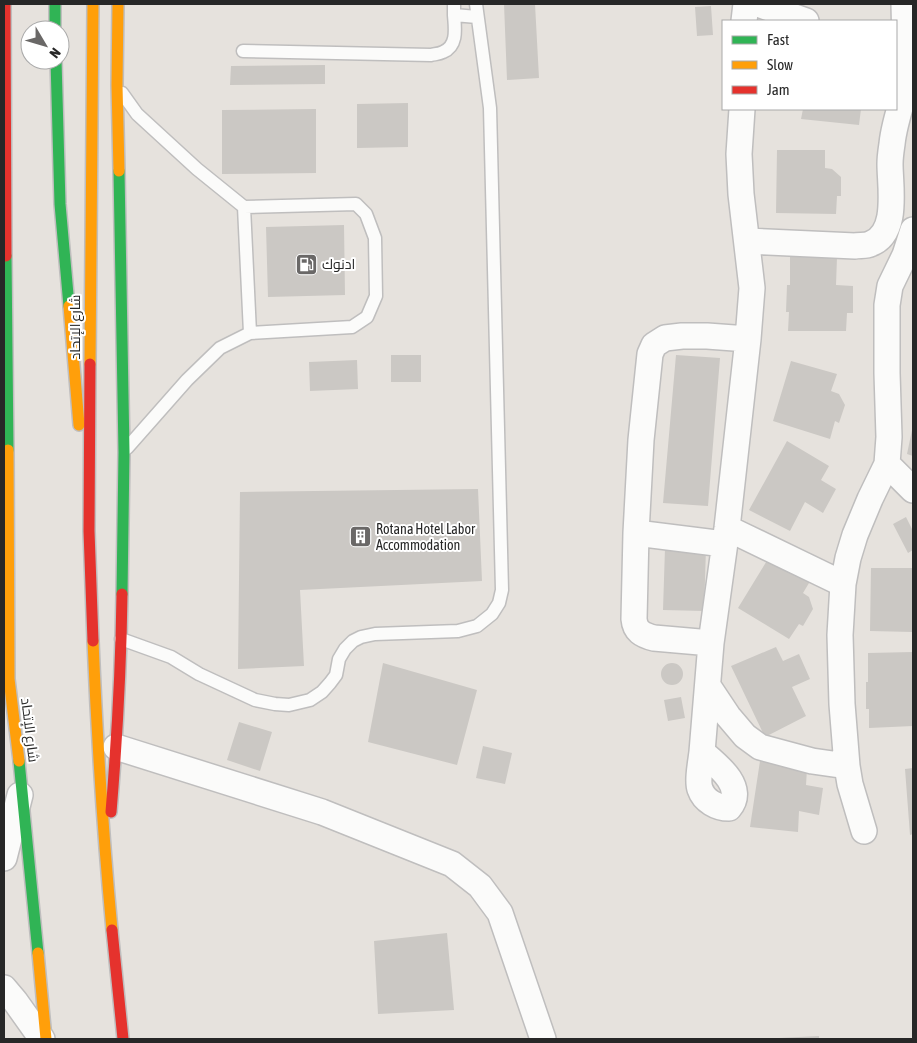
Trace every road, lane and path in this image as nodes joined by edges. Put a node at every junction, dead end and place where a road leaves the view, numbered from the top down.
1 (6, 4) edge
2 (55, 4) edge
3 (93, 4) edge
4 (118, 4) edge
5 (476, 4) edge
6 (746, 4) edge
7 (758, 4) edge
8 (904, 4) edge
9 (454, 9) edge
10 (477, 17) junction
11 (55, 20) edge
12 (744, 20) edge
13 (803, 20) edge
14 (243, 51) dead end
15 (56, 70) edge
16 (907, 70) edge
17 (116, 85) junction
18 (742, 110) edge
19 (244, 207) junction
20 (913, 230) edge
21 (747, 241) junction
22 (250, 333) junction
23 (748, 339) junction
24 (124, 452) junction
25 (887, 464) junction
26 (913, 490) edge
27 (89, 531) junction
28 (636, 532) junction
29 (725, 536) junction
30 (843, 584) junction
31 (4, 614) edge
32 (121, 639) junction
33 (711, 643) junction
34 (9, 679) junction
35 (708, 686) junction
36 (116, 747) junction
37 (702, 752) dead end
38 (847, 766) junction
39 (22, 788) junction
40 (864, 831) dead end
41 (4, 858) edge
42 (106, 866) junction
43 (4, 988) edge
44 (44, 1039) edge
45 (123, 1039) edge
46 (542, 1039) edge

1 - 34 main road, شارع الإتحاد
2 - 11 main road
3 - 27 main road, شارع الإتحاد
4 - 17 main road
5 - 10 lane
6 - 12 street
7 - 13 street
8 - 16 street
9 - 10 lane
9 - 14 lane
10 - 32 lane
15 - 27 main road
16 - 21 street
17 - 19 lane
17 - 24 main road
18 - 21 street
19 - 22 lane
19 - 22 lane
20 - 25 street
21 - 23 street
22 - 24 lane
23 - 28 street
23 - 29 street
24 - 32 main road
25 - 26 street
25 - 30 street
27 - 42 main road, شارع الإتحاد
28 - 29 street
28 - 33 street
29 - 30 street
29 - 33 street
30 - 38 street
31 - 34 main road
32 - 36 main road
33 - 35 street
34 - 39 main road, شارع الإتحاد
35 - 37 street
35 - 38 street
36 - 42 main road
36 - 46 street
38 - 40 street
39 - 41 street
39 - 44 main road, شارع الإتحاد
42 - 45 main road, شارع الإتحاد
43 - 44 street

